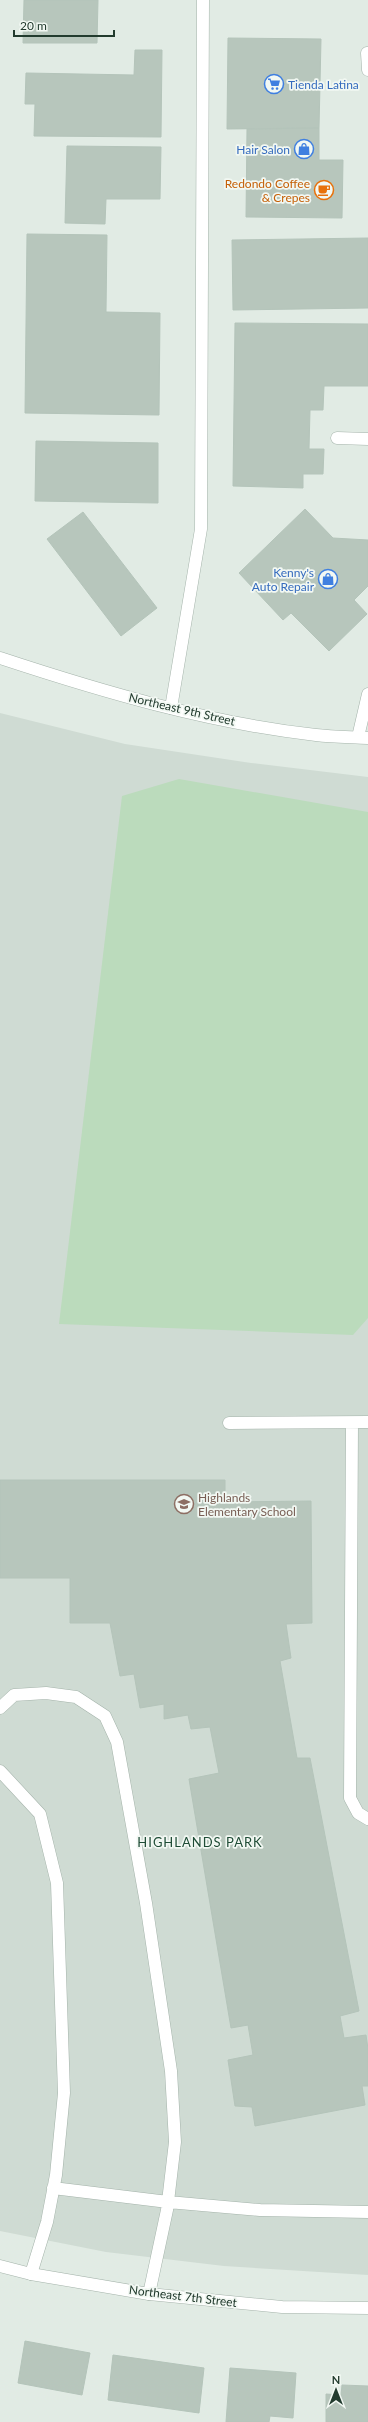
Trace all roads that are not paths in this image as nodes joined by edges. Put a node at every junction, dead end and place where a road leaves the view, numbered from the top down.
1 (203, 0) edge
2 (368, 53) edge
3 (368, 70) edge
4 (337, 438) dead end
5 (368, 439) edge
6 (0, 658) edge
7 (368, 694) edge
8 (171, 708) junction
9 (363, 737) edge
10 (368, 1422) edge
11 (229, 1423) dead end
12 (352, 1423) junction
13 (0, 1708) edge
14 (0, 1771) edge
15 (368, 1819) edge
16 (53, 2188) junction
17 (168, 2202) junction
18 (368, 2212) edge
19 (0, 2266) edge
20 (31, 2274) junction
21 (149, 2294) junction
22 (368, 2308) edge

1 - 8 street
2 - 3 street
4 - 5 street
6 - 8 street, Northeast 9th Street
7 - 9 street
8 - 9 street, Northeast 9th Street
10 - 12 street
11 - 12 street
12 - 15 street
13 - 17 street
14 - 16 street
16 - 17 street
16 - 20 street
17 - 18 street
17 - 21 street
19 - 20 street, Northeast 7th Street
20 - 21 street, Northeast 7th Street
21 - 22 street, Northeast 7th Street

